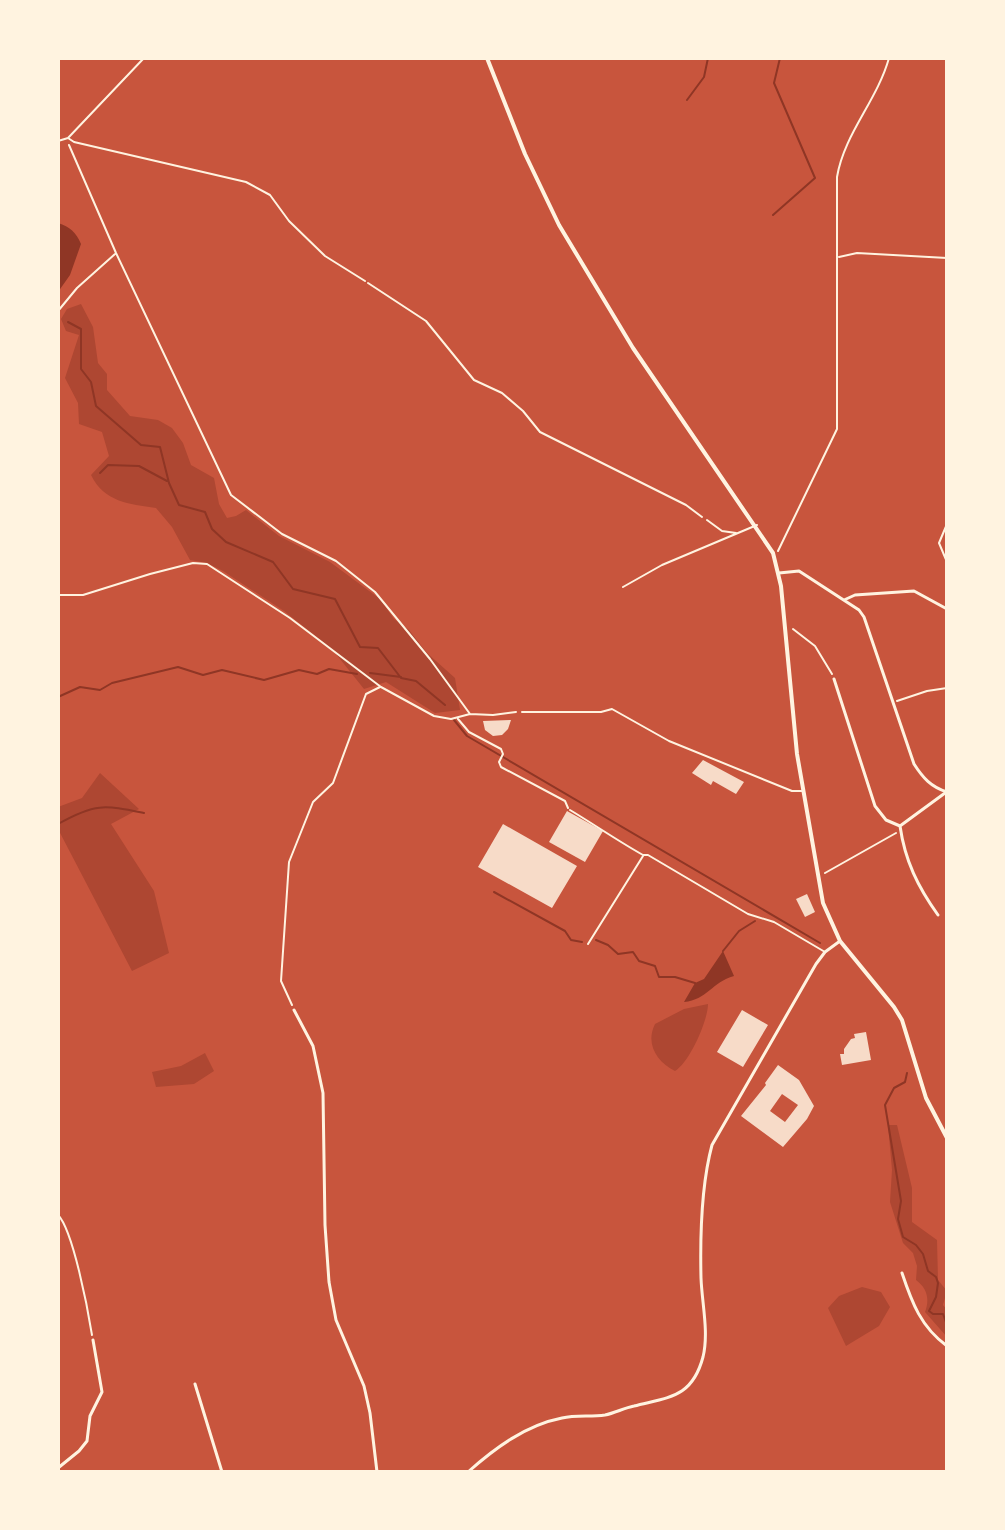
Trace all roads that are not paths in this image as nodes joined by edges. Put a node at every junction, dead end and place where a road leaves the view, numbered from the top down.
1 (144, 58) edge
2 (487, 58) edge
3 (67, 138) junction
4 (58, 141) edge
5 (365, 281) road end
6 (707, 520) road end
7 (757, 525) junction
8 (738, 533) junction
9 (779, 573) junction
10 (623, 587) dead end
11 (844, 600) junction
12 (947, 609) edge
13 (834, 679) road end
14 (522, 712) road end
15 (804, 791) junction
16 (947, 791) edge
17 (570, 810) road end
18 (900, 826) junction
19 (643, 855) junction
20 (938, 915) dead end
21 (840, 941) junction
22 (588, 944) dead end
23 (825, 952) junction
24 (294, 1010) road end
25 (947, 1138) edge
26 (902, 1273) dead end
27 (93, 1340) road end
28 (947, 1346) edge
29 (195, 1384) dead end
30 (58, 1468) edge
31 (222, 1472) edge
32 (377, 1472) edge
33 (468, 1472) edge

1 - 3 lane
2 - 7 street
3 - 4 lane
3 - 5 lane
6 - 8 lane
7 - 8 lane
7 - 9 street
8 - 10 lane
9 - 11 street
9 - 15 street
11 - 12 street
11 - 16 street
13 - 18 street
14 - 15 lane
15 - 21 street
16 - 18 street
17 - 19 lane
18 - 20 street
19 - 22 lane
19 - 23 lane
21 - 23 street
21 - 25 street
23 - 33 street
24 - 32 street
26 - 28 street
27 - 30 street
29 - 31 street

